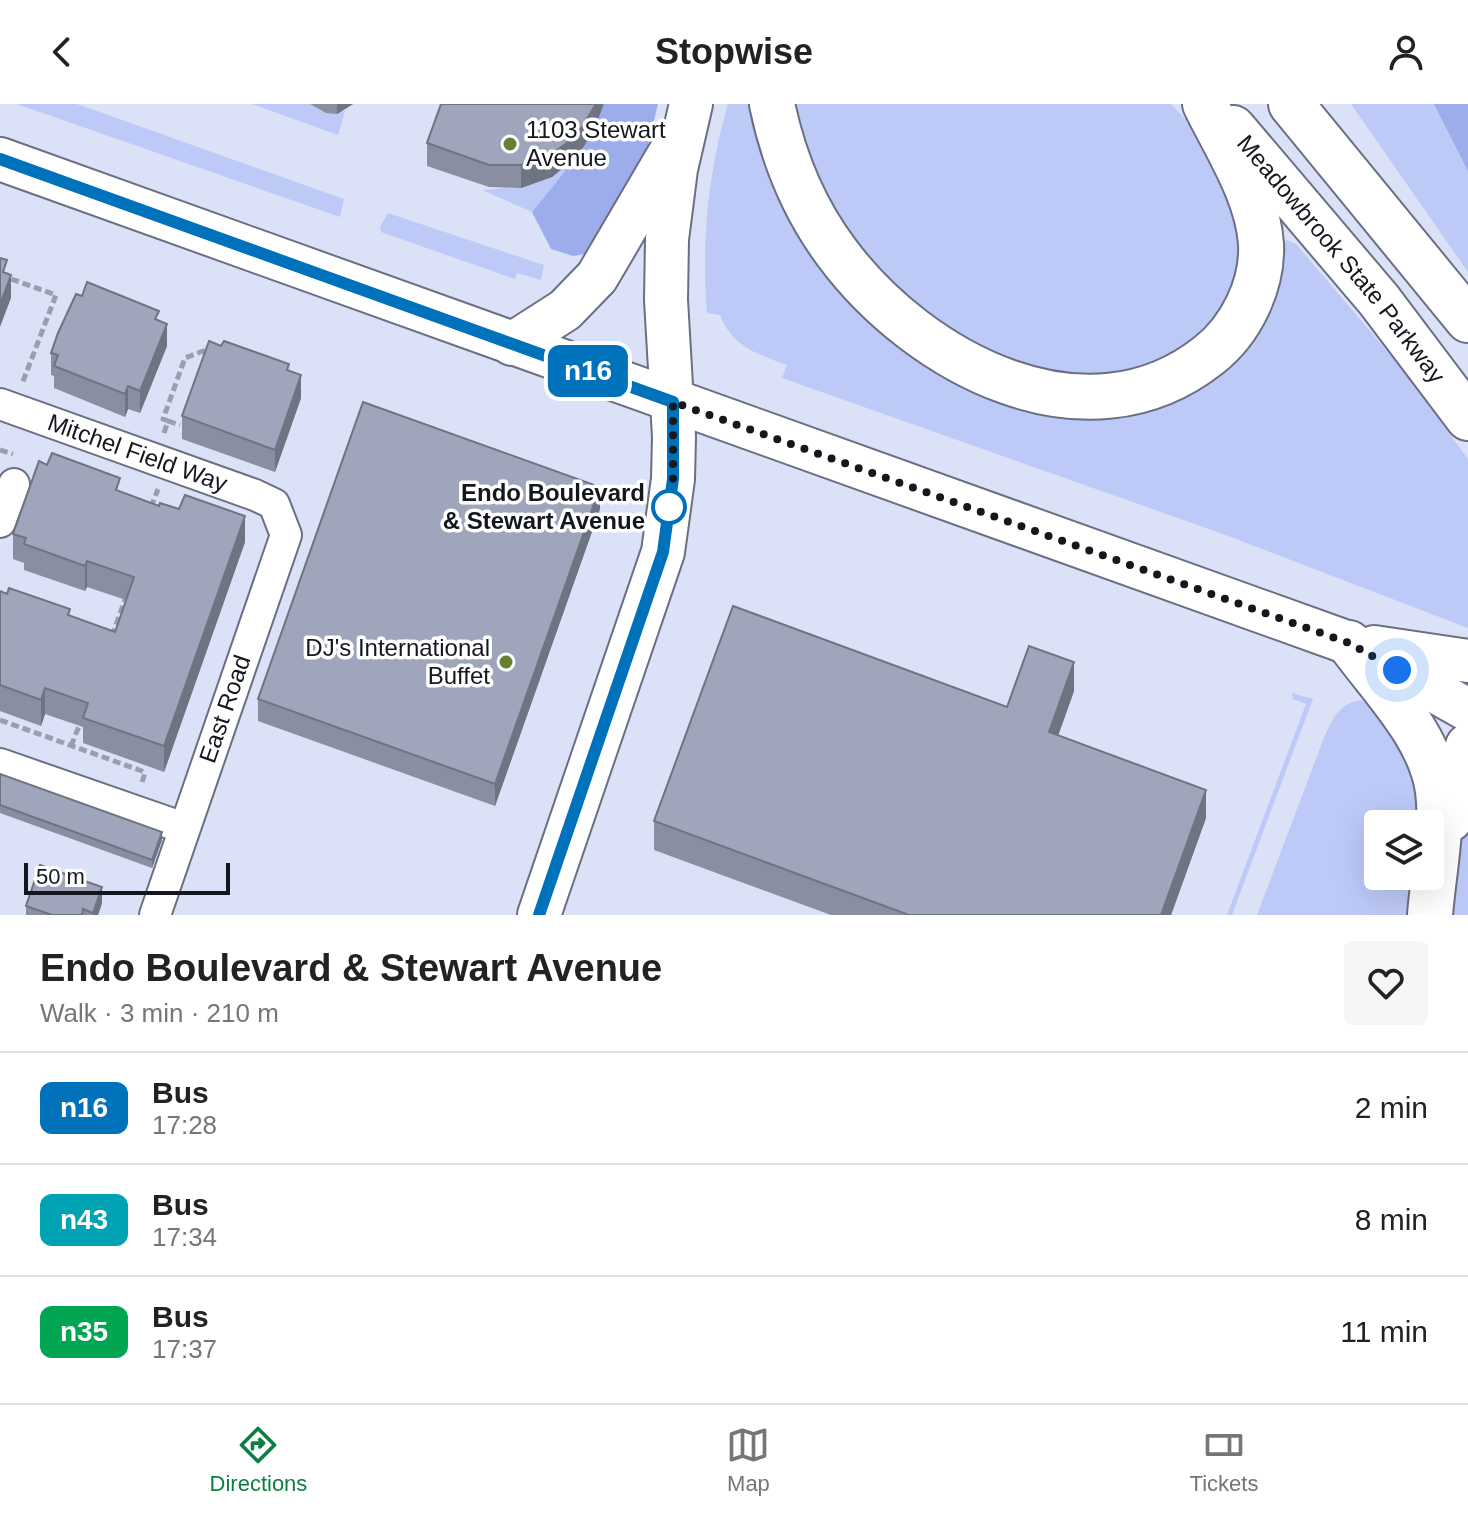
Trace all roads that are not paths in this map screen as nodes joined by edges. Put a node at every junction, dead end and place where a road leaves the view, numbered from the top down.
1 (772, 104) edge
2 (1205, 104) edge
3 (1212, 104) edge
4 (1291, 104) edge
5 (1332, 104) edge
6 (687, 116) edge
7 (0, 159) edge
8 (1410, 245) junction
9 (1468, 320) edge
10 (512, 344) junction
11 (673, 402) junction
12 (5, 406) edge
13 (1468, 418) edge
14 (14, 469) road end
15 (274, 504) joint
16 (0, 522) edge
17 (1349, 643) junction
18 (1468, 661) edge
19 (1468, 710) edge
20 (1468, 746) edge
21 (0, 764) edge
22 (184, 828) junction
23 (1431, 903) edge
24 (155, 915) edge
25 (539, 915) edge

1 - 2 highway
3 - 13 highway, Meadowbrook State Parkway
4 - 8 highway
5 - 8 highway
6 - 10 main road
6 - 11 main road
7 - 10 main road
8 - 9 highway
10 - 11 main road
11 - 17 main road
11 - 25 main road
12 - 15 street, Mitchel Field Way
14 - 16 street
15 - 22 street, East Road
17 - 18 main road
17 - 19 main road
17 - 23 highway
20 - 23 highway
21 - 22 street
22 - 24 street, East Road

